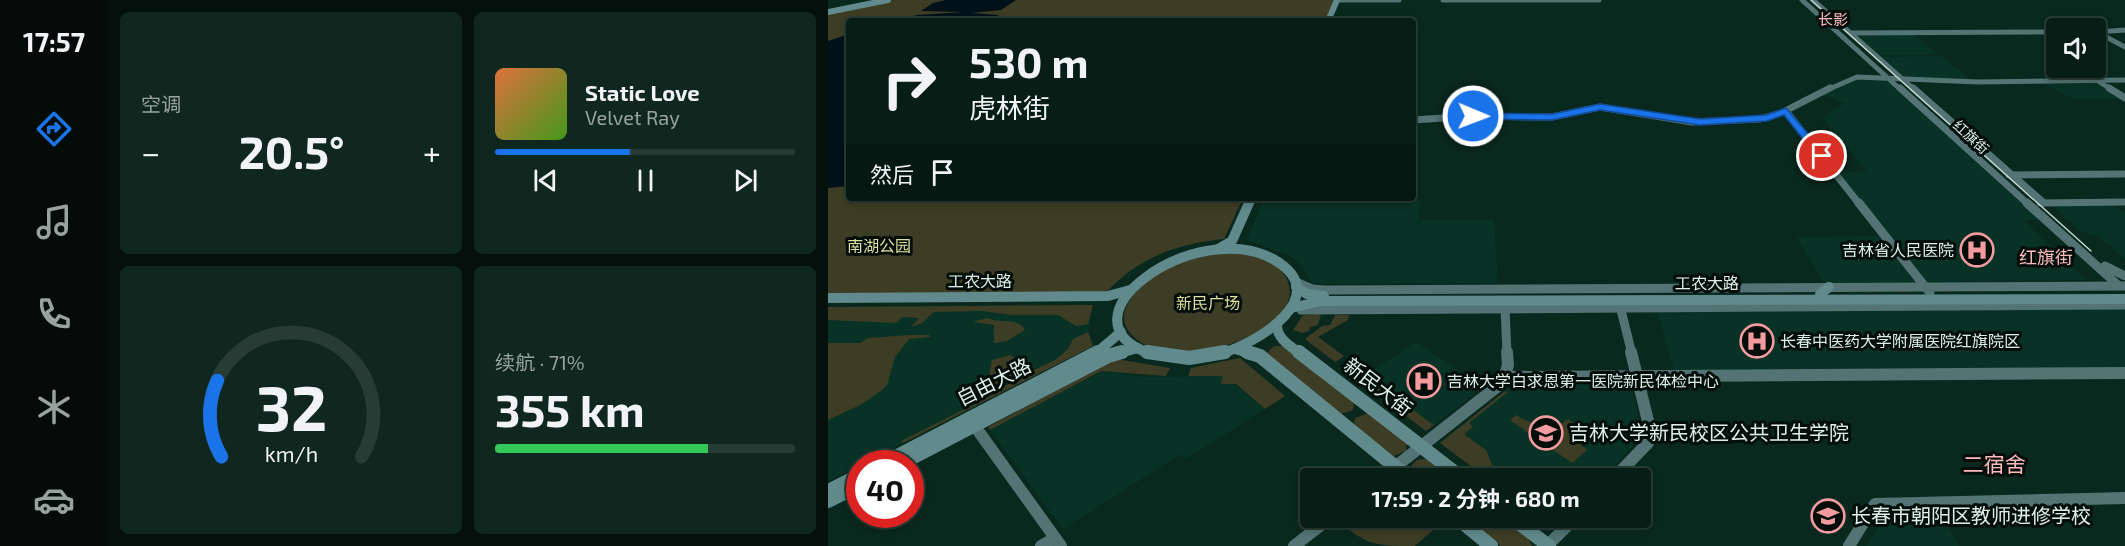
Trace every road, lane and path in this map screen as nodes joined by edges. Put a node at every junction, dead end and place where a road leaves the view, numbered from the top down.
1 (886, 0) edge
2 (1340, 0) edge
3 (1399, 0) edge
4 (1443, 0) edge
5 (1599, 0) edge
6 (1804, 0) edge
7 (1813, 0) edge
8 (828, 12) edge
9 (1331, 18) edge
10 (2125, 30) edge
11 (2106, 31) edge
12 (2046, 32) edge
13 (1843, 33) junction
14 (1852, 33) junction
15 (2106, 37) edge
16 (2125, 47) edge
17 (1895, 78) junction
18 (2125, 80) edge
19 (2098, 81) junction
20 (2125, 98) edge
21 (1786, 111) junction
22 (1416, 120) edge
23 (2001, 174) junction
24 (2012, 174) junction
25 (2125, 174) edge
26 (1250, 201) edge
27 (1255, 201) edge
28 (2125, 202) edge
29 (2033, 203) junction
30 (2044, 203) junction
31 (1215, 250) junction
32 (1247, 250) junction
33 (2105, 266) junction
34 (2125, 276) edge
35 (1296, 284) junction
36 (2124, 288) edge
37 (1131, 290) junction
38 (1928, 293) junction
39 (2125, 298) edge
40 (828, 300) edge
41 (1722, 300) junction
42 (1837, 302) junction
43 (1619, 303) junction
44 (1948, 305) junction
45 (2125, 305) edge
46 (1742, 306) junction
47 (1505, 307) junction
48 (1120, 308) junction
49 (1284, 317) junction
50 (1121, 332) junction
51 (1138, 348) junction
52 (1235, 349) junction
53 (2125, 373) edge
54 (1636, 376) junction
55 (1506, 377) junction
56 (974, 425) junction
57 (1421, 447) junction
58 (909, 450) edge
59 (924, 451) edge
60 (1395, 467) joint
61 (1449, 468) edge
62 (1623, 468) edge
63 (846, 482) edge
64 (828, 491) edge
65 (846, 492) edge
66 (2125, 498) edge
67 (828, 501) edge
68 (1317, 528) edge
69 (1469, 528) edge
70 (1525, 528) edge
71 (1565, 528) edge
72 (1058, 542) edge
73 (1041, 546) edge
74 (1294, 546) edge
75 (1491, 546) edge
76 (1548, 546) edge
77 (1849, 546) edge

1 - 8 main road
2 - 3 street
2 - 9 main road
4 - 5 street
6 - 13 street, 红旗街
6 - 17 street, 红旗街
7 - 14 street
10 - 11 street
12 - 14 street
13 - 14 street
13 - 17 street, 红旗街
14 - 17 street
15 - 16 street
17 - 19 street
17 - 21 street
17 - 23 street, 红旗街
17 - 24 street
17 - 36 street, 红旗街
18 - 19 street
19 - 20 street
21 - 22 street
21 - 38 street
23 - 24 street
23 - 29 street, 红旗街
24 - 25 street
24 - 30 street
26 - 31 main road
27 - 32 main road
28 - 30 street
29 - 30 street
29 - 33 street, 红旗街
31 - 32 main road
31 - 37 main road
32 - 35 main road
33 - 34 street
33 - 36 street, 红旗街
35 - 38 main road, 工农大路
35 - 49 main road
36 - 38 main road, 工农大路
37 - 40 main road, 工农大路
37 - 48 main road
38 - 39 main road, 工农大路
38 - 42 main road, 工农大路
38 - 44 main road
40 - 48 main road, 工农大路
41 - 42 main road, 工农大路
41 - 43 main road, 工农大路
41 - 46 main road
42 - 44 street
42 - 46 street
43 - 46 street
43 - 47 street
43 - 49 main road, 工农大路
43 - 54 street
44 - 45 street
47 - 49 street
47 - 55 street
48 - 50 main road
49 - 52 main road
49 - 57 main road, 新民大街
50 - 51 main road
50 - 58 main road, 自由大路
51 - 52 main road
51 - 56 main road, 自由大路
52 - 60 main road
53 - 54 street
54 - 55 street
54 - 62 street
55 - 57 street
56 - 59 main road, 自由大路
56 - 72 street
57 - 60 street
57 - 61 main road, 新民大街
63 - 64 main road
65 - 67 main road
66 - 77 street
68 - 74 street
69 - 75 main road
70 - 76 main road
71 - 76 street
72 - 73 street

